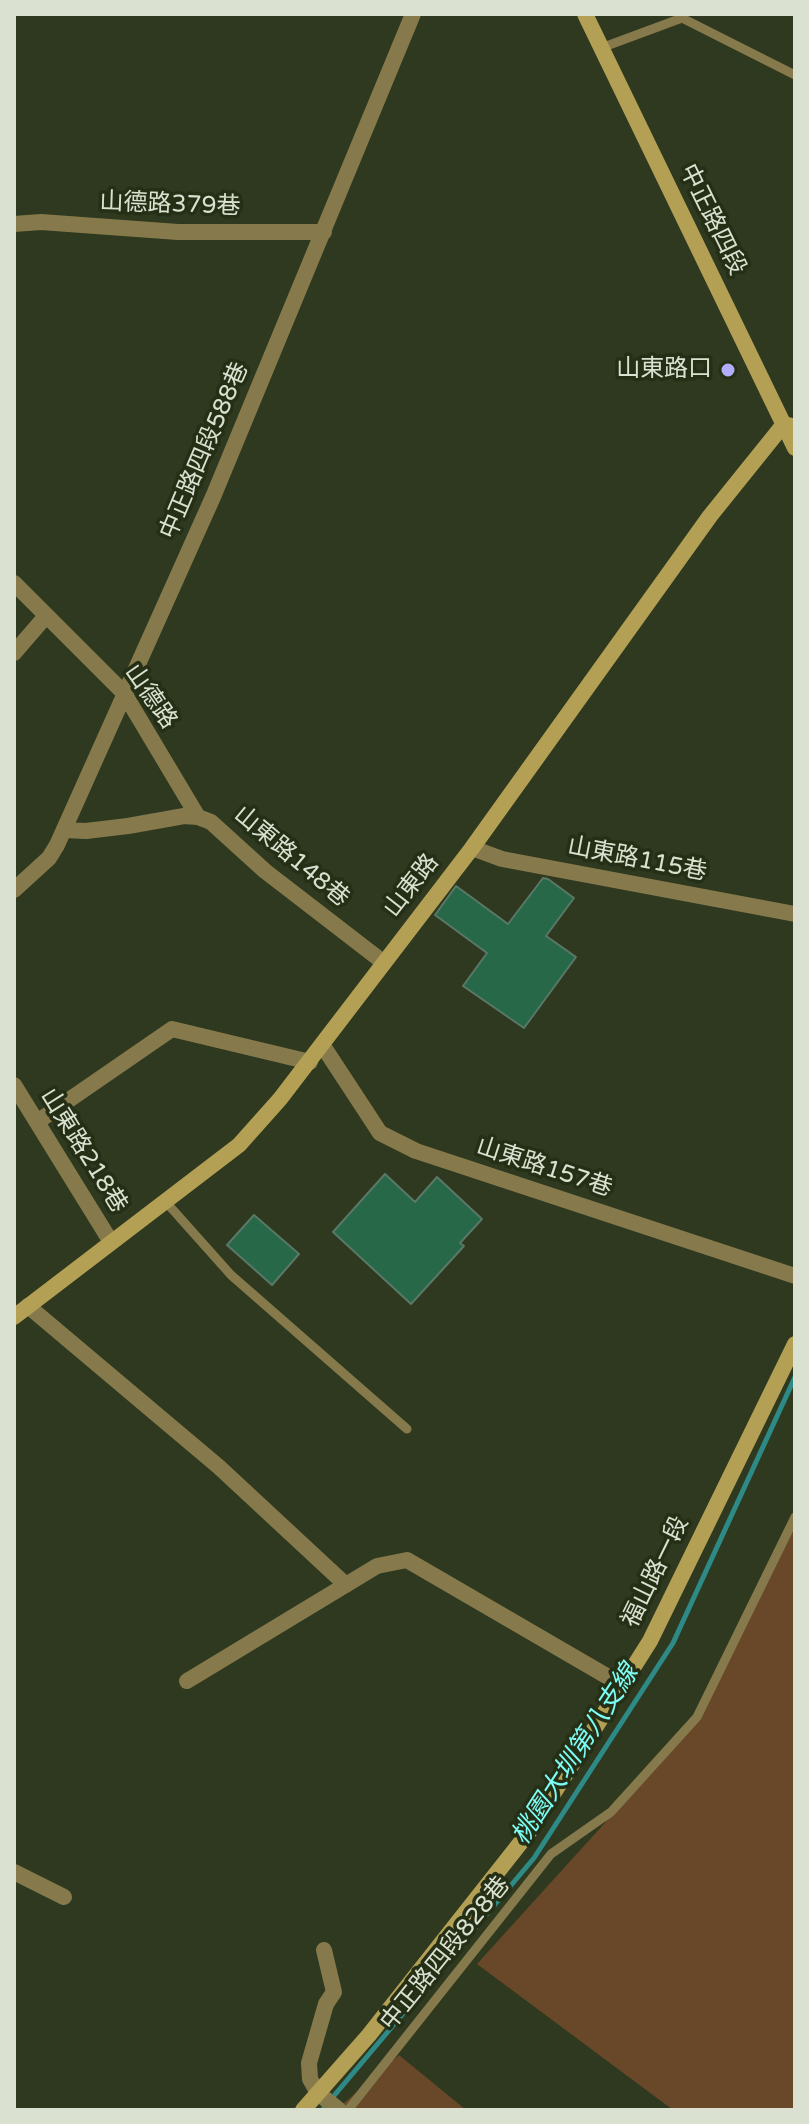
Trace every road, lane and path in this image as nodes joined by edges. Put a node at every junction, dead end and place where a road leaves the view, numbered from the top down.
1 (413, 14) edge
2 (585, 14) edge
3 (601, 48) junction
4 (795, 75) edge
5 (14, 224) edge
6 (324, 232) junction
7 (791, 424) edge
8 (795, 448) edge
9 (14, 583) edge
10 (46, 616) junction
11 (14, 653) edge
12 (124, 693) junction
13 (198, 817) junction
14 (64, 830) junction
15 (472, 848) junction
16 (14, 890) edge
17 (795, 914) edge
18 (383, 962) junction
19 (323, 1046) junction
20 (310, 1062) junction
21 (14, 1085) edge
22 (37, 1122) junction
23 (165, 1201) junction
24 (111, 1242) junction
25 (795, 1276) edge
26 (28, 1306) junction
27 (14, 1317) edge
28 (795, 1344) edge
29 (407, 1429) dead end
30 (795, 1517) edge
31 (346, 1585) junction
32 (187, 1681) dead end
33 (622, 1685) junction
34 (14, 1872) edge
35 (64, 1897) dead end
36 (324, 1950) dead end
37 (332, 2104) edge
38 (303, 2110) edge

1 - 6 street, 中正路四段588巷
2 - 3 street, 中正路四段
3 - 4 lane
3 - 7 street, 中正路四段
5 - 6 street, 山德路379巷
6 - 12 street, 中正路四段588巷
7 - 8 street, 中正路四段
7 - 15 street, 山東路
9 - 10 street, 山德路
10 - 11 street
10 - 12 street, 山德路
12 - 13 street, 山德路
12 - 14 street, 中正路四段588巷
13 - 14 street, 山東路148巷
13 - 18 street, 山東路148巷
14 - 16 street, 中正路四段588巷
15 - 17 street, 山東路115巷
15 - 18 street, 山東路
18 - 19 street, 山東路
19 - 20 street, 山東路
19 - 25 street, 山東路157巷
20 - 22 street
20 - 23 street, 山東路
21 - 22 street, 山東路218巷
22 - 24 street, 山東路218巷
23 - 24 street, 山東路
23 - 29 lane
24 - 26 street, 山東路
26 - 27 street, 山東路
26 - 31 street
28 - 33 street, 福山路一段
30 - 37 lane, 中正路四段828巷
31 - 32 street
31 - 33 street
33 - 37 street, 福山路一段
34 - 35 street
36 - 37 street
37 - 38 street, 福山路一段

